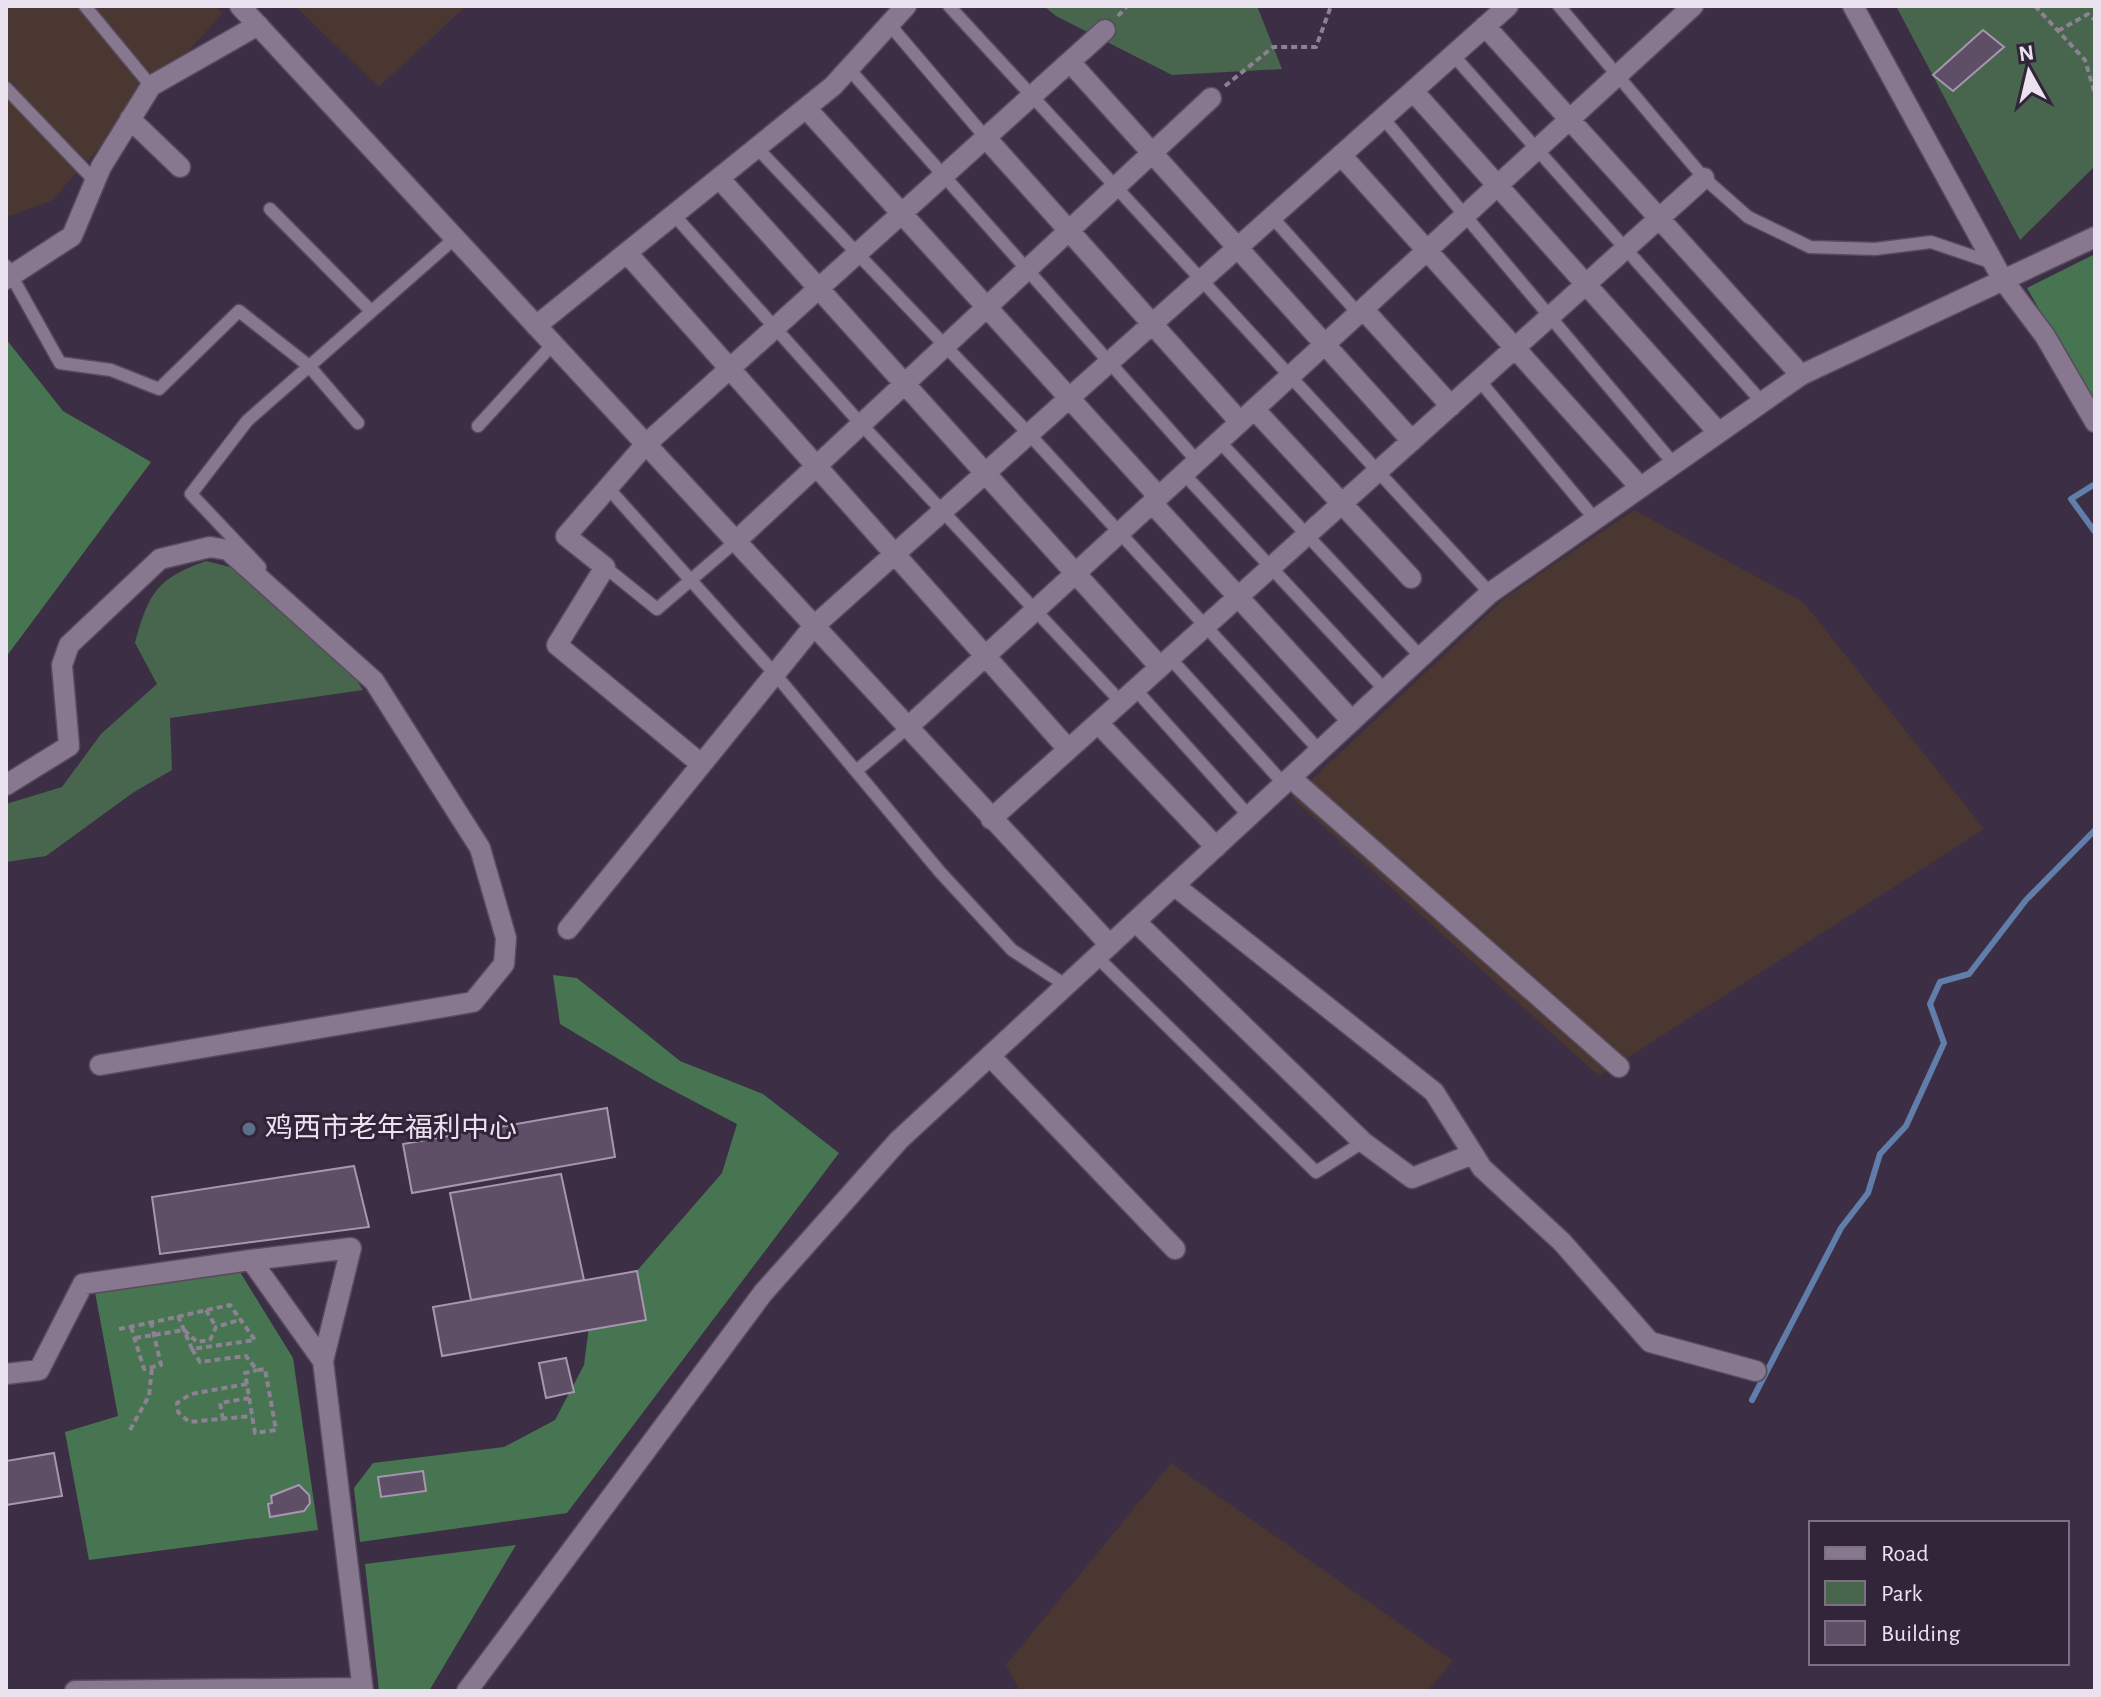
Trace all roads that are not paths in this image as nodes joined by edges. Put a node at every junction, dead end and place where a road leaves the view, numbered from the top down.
1 (85, 6) edge
2 (240, 6) edge
3 (906, 6) edge
4 (949, 6) edge
5 (1508, 6) edge
6 (1559, 6) edge
7 (1693, 6) edge
8 (1853, 6) edge
9 (889, 24) junction
10 (258, 25) junction
11 (1485, 26) junction
12 (1105, 30) dead end
13 (1453, 55) junction
14 (1070, 62) junction
15 (849, 69) junction
16 (1618, 75) junction
17 (151, 86) junction
18 (6, 88) edge
19 (1413, 91) junction
20 (1032, 96) junction
21 (1211, 98) road end
22 (806, 108) junction
23 (1383, 118) junction
24 (1571, 118) junction
25 (130, 119) junction
26 (986, 138) junction
27 (757, 148) junction
28 (1536, 151) junction
29 (1152, 153) junction
30 (1341, 155) junction
31 (180, 167) dead end
32 (944, 176) junction
33 (719, 178) junction
34 (1704, 178) junction
35 (95, 181) junction
36 (1498, 185) junction
37 (1116, 187) junction
38 (270, 209) dead end
39 (902, 214) junction
40 (674, 215) junction
41 (1465, 216) junction
42 (1272, 217) junction
43 (1660, 218) junction
44 (1069, 230) junction
45 (2095, 237) edge
46 (455, 238) junction
47 (1238, 248) junction
48 (1427, 250) junction
49 (1624, 250) junction
50 (627, 253) junction
51 (858, 253) junction
52 (1027, 269) junction
53 (1998, 272) junction
54 (8, 273) edge
55 (1202, 280) junction
56 (1586, 284) junction
57 (818, 289) junction
58 (986, 308) junction
59 (371, 311) junction
60 (1361, 311) junction
61 (1550, 317) junction
62 (1153, 323) junction
63 (536, 326) junction
64 (775, 328) junction
65 (553, 344) junction
66 (1324, 344) junction
67 (945, 346) junction
68 (1515, 348) junction
69 (1109, 362) junction
70 (309, 366) junction
71 (730, 368) junction
72 (1801, 375) junction
73 (1290, 376) junction
74 (1479, 380) junction
75 (903, 385) junction
76 (1068, 399) junction
77 (1762, 402) junction
78 (1451, 406) junction
79 (1247, 416) junction
80 (2095, 422) edge
81 (358, 423) dead end
82 (861, 424) junction
83 (478, 426) dead end
84 (1718, 432) junction
85 (1029, 434) junction
86 (1219, 441) junction
87 (1412, 441) junction
88 (645, 445) junction
89 (1673, 463) junction
90 (816, 466) junction
91 (1190, 468) junction
92 (1378, 471) junction
93 (984, 474) junction
94 (1640, 487) junction
95 (608, 488) junction
96 (1156, 500) junction
97 (1341, 505) junction
98 (943, 511) junction
99 (1594, 518) junction
100 (1118, 534) junction
101 (1307, 535) junction
102 (735, 542) junction
103 (895, 554) junction
104 (605, 567) junction
105 (1271, 568) junction
106 (263, 570) dead end
107 (1074, 574) junction
108 (1411, 578) dead end
109 (690, 580) junction
110 (1490, 593) junction
111 (1237, 598) junction
112 (1035, 610) junction
113 (813, 627) junction
114 (1205, 627) junction
115 (985, 656) junction
116 (1421, 657) junction
117 (1165, 663) junction
118 (775, 674) junction
119 (1385, 690) junction
120 (1128, 696) junction
121 (1352, 721) junction
122 (1098, 723) junction
123 (907, 728) junction
124 (1068, 749) junction
125 (1320, 751) junction
126 (701, 764) junction
127 (856, 771) junction
128 (1287, 781) junction
129 (6, 785) edge
130 (1249, 816) junction
131 (991, 819) junction
132 (1216, 847) junction
133 (1175, 886) junction
134 (1136, 922) junction
135 (568, 929) dead end
136 (1104, 951) junction
137 (1067, 986) junction
138 (990, 1056) junction
139 (100, 1065) dead end
140 (1619, 1067) dead end
141 (1363, 1142) junction
142 (1473, 1154) junction
143 (1175, 1249) dead end
144 (251, 1260) junction
145 (323, 1361) junction
146 (1756, 1371) dead end
147 (6, 1374) edge
148 (362, 1689) edge
149 (75, 1691) edge
150 (467, 1691) edge

1 - 17 lane
2 - 10 street
3 - 9 street
4 - 20 lane
5 - 11 street
6 - 16 lane
7 - 16 street
8 - 53 street
9 - 15 street
9 - 26 lane
10 - 17 street
10 - 46 street
11 - 13 street
11 - 24 street
12 - 14 street
13 - 19 street
13 - 28 lane
14 - 20 street
14 - 29 street
15 - 22 street
15 - 32 lane
16 - 24 street
16 - 34 lane
17 - 25 street
18 - 35 lane
19 - 23 street
19 - 36 street
20 - 26 street
20 - 37 lane
21 - 29 street
22 - 27 street
22 - 39 street
23 - 30 street
23 - 41 lane
24 - 28 street
24 - 43 street
25 - 31 street
25 - 35 street
26 - 32 street
26 - 44 street
27 - 33 street
27 - 51 lane
28 - 36 street
28 - 49 lane
29 - 37 street
29 - 47 street
30 - 42 street
30 - 48 street
32 - 39 street
32 - 52 lane
33 - 40 street
33 - 57 street
34 - 43 street
34 - 53 lane
35 - 54 street
36 - 41 street
36 - 56 street
37 - 44 street
37 - 55 lane
38 - 59 lane
39 - 51 street
39 - 58 street
40 - 50 street
40 - 64 lane
41 - 48 street
41 - 61 lane
42 - 47 street
42 - 60 lane
43 - 49 street
43 - 72 street
44 - 52 street
44 - 62 street
45 - 53 street
46 - 59 lane
46 - 63 street
47 - 55 street
47 - 66 street
48 - 60 street
48 - 68 street
49 - 56 street
49 - 77 lane
50 - 63 street
50 - 71 street
51 - 57 street
51 - 67 lane
52 - 58 street
52 - 69 lane
53 - 72 street
53 - 80 street
54 - 70 lane
55 - 62 street
55 - 73 lane
56 - 61 street
56 - 84 street
57 - 64 street
57 - 75 street
58 - 67 street
58 - 76 street
59 - 70 lane
60 - 66 street
60 - 78 street
61 - 68 street
61 - 89 lane
62 - 69 street
62 - 79 street
63 - 65 street
64 - 71 street
64 - 82 lane
65 - 83 lane
65 - 88 street
66 - 73 street
66 - 87 street
67 - 75 street
67 - 85 lane
68 - 74 street
68 - 94 street
69 - 76 street
69 - 91 lane
70 - 81 lane
70 - 106 lane
71 - 88 street
71 - 90 street
72 - 77 street
73 - 79 street
73 - 92 lane
74 - 78 street
74 - 99 lane
75 - 82 street
75 - 93 street
76 - 85 street
76 - 96 street
77 - 84 street
78 - 87 street
79 - 86 street
79 - 97 street
82 - 90 street
82 - 98 lane
84 - 89 street
85 - 93 street
85 - 100 lane
86 - 91 street
86 - 101 lane
87 - 92 street
88 - 95 street
88 - 102 street
89 - 94 street
90 - 102 street
90 - 103 street
91 - 96 street
91 - 105 lane
92 - 97 street
92 - 110 lane
93 - 98 street
93 - 107 street
94 - 99 street
95 - 104 street
95 - 109 lane
96 - 100 street
96 - 111 street
97 - 101 street
97 - 108 street
98 - 103 street
98 - 112 lane
99 - 110 street
100 - 107 street
100 - 114 lane
101 - 105 street
101 - 116 lane
102 - 109 lane
102 - 113 street
103 - 113 street
103 - 115 street
104 - 109 lane
104 - 126 street
105 - 111 street
105 - 119 lane
107 - 112 street
107 - 117 street
109 - 118 lane
110 - 116 street
111 - 114 street
111 - 121 street
112 - 115 street
112 - 120 lane
113 - 118 street
113 - 123 street
114 - 117 street
114 - 125 lane
115 - 123 street
115 - 124 street
116 - 119 street
117 - 120 street
117 - 128 lane
118 - 126 street
118 - 127 lane
119 - 121 street
120 - 122 street
120 - 130 lane
121 - 125 street
122 - 124 street
122 - 132 street
123 - 127 lane
123 - 131 street
124 - 131 street
125 - 128 street
126 - 135 street
127 - 137 lane
128 - 130 street
128 - 140 street
129 - 139 street
130 - 132 street
131 - 136 street
132 - 133 street
133 - 134 street
133 - 142 street
134 - 136 street
134 - 141 street
136 - 137 street
136 - 141 lane
137 - 138 street
138 - 143 street
138 - 150 street
141 - 142 street
142 - 146 street
144 - 145 street
144 - 145 street
144 - 147 street
145 - 148 street
148 - 149 street

